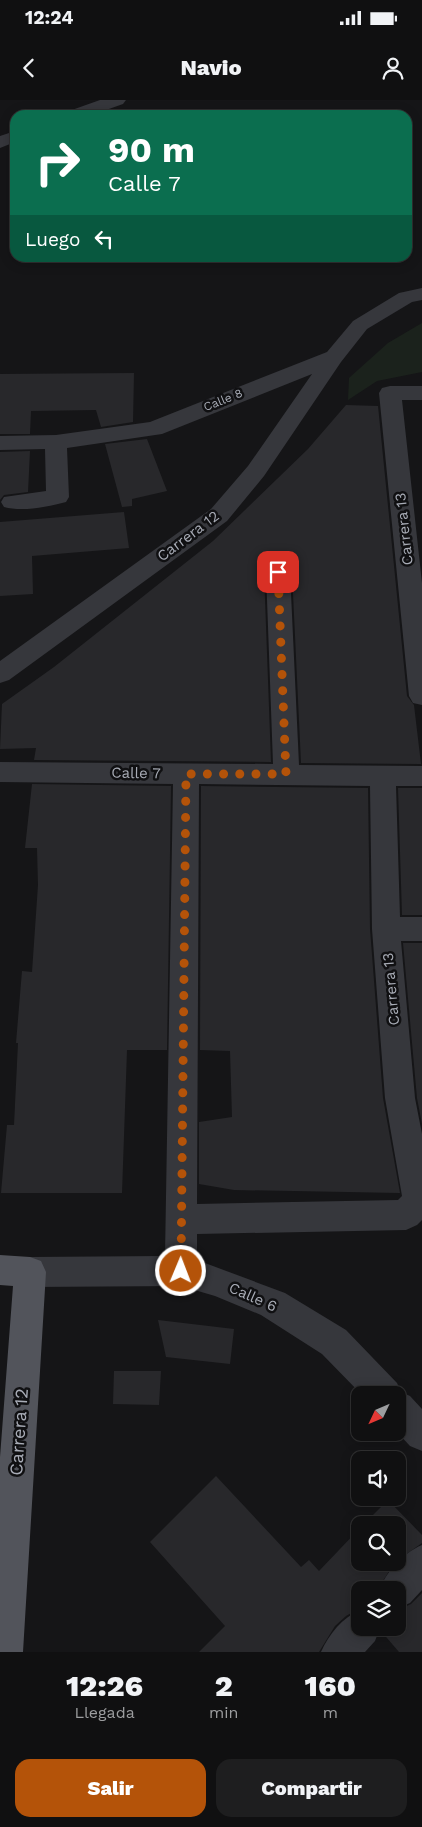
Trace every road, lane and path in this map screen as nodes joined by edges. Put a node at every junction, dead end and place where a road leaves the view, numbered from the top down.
1 (117, 100) edge
2 (89, 110) edge
3 (422, 294) edge
4 (334, 357) junction
5 (422, 393) edge
6 (56, 442) junction
7 (0, 443) edge
8 (12, 502) dead end
9 (278, 572) dead end
10 (0, 674) edge
11 (422, 696) edge
12 (0, 772) edge
13 (186, 774) junction
14 (286, 774) junction
15 (383, 775) junction
16 (422, 776) edge
17 (0, 782) edge
18 (386, 929) junction
19 (422, 930) edge
20 (411, 1098) edge
21 (182, 1219) junction
22 (15, 1271) edge
23 (181, 1271) junction
24 (376, 1386) edge
25 (406, 1417) edge
26 (422, 1434) edge
27 (422, 1563) edge
28 (405, 1581) edge
29 (355, 1636) edge
30 (4, 1652) edge
31 (340, 1652) edge

1 - 2 street
3 - 4 street, Calle 8
4 - 6 street, Calle 8
4 - 10 street, Carrera 12
5 - 11 street, Carrera 13
6 - 7 street, Calle 8
6 - 8 street
9 - 14 street
12 - 13 street, Calle 7
12 - 17 street
13 - 14 street, Calle 7
13 - 21 street
14 - 15 street, Calle 7
15 - 16 street, Calle 7
15 - 18 street, Carrera 13
18 - 19 street
18 - 20 street, Carrera 13
20 - 21 street, Carrera 13
21 - 23 street
22 - 23 street, Calle 6
22 - 30 main road, Carrera 12
23 - 24 street, Calle 6
25 - 26 street
27 - 28 street
29 - 31 street

